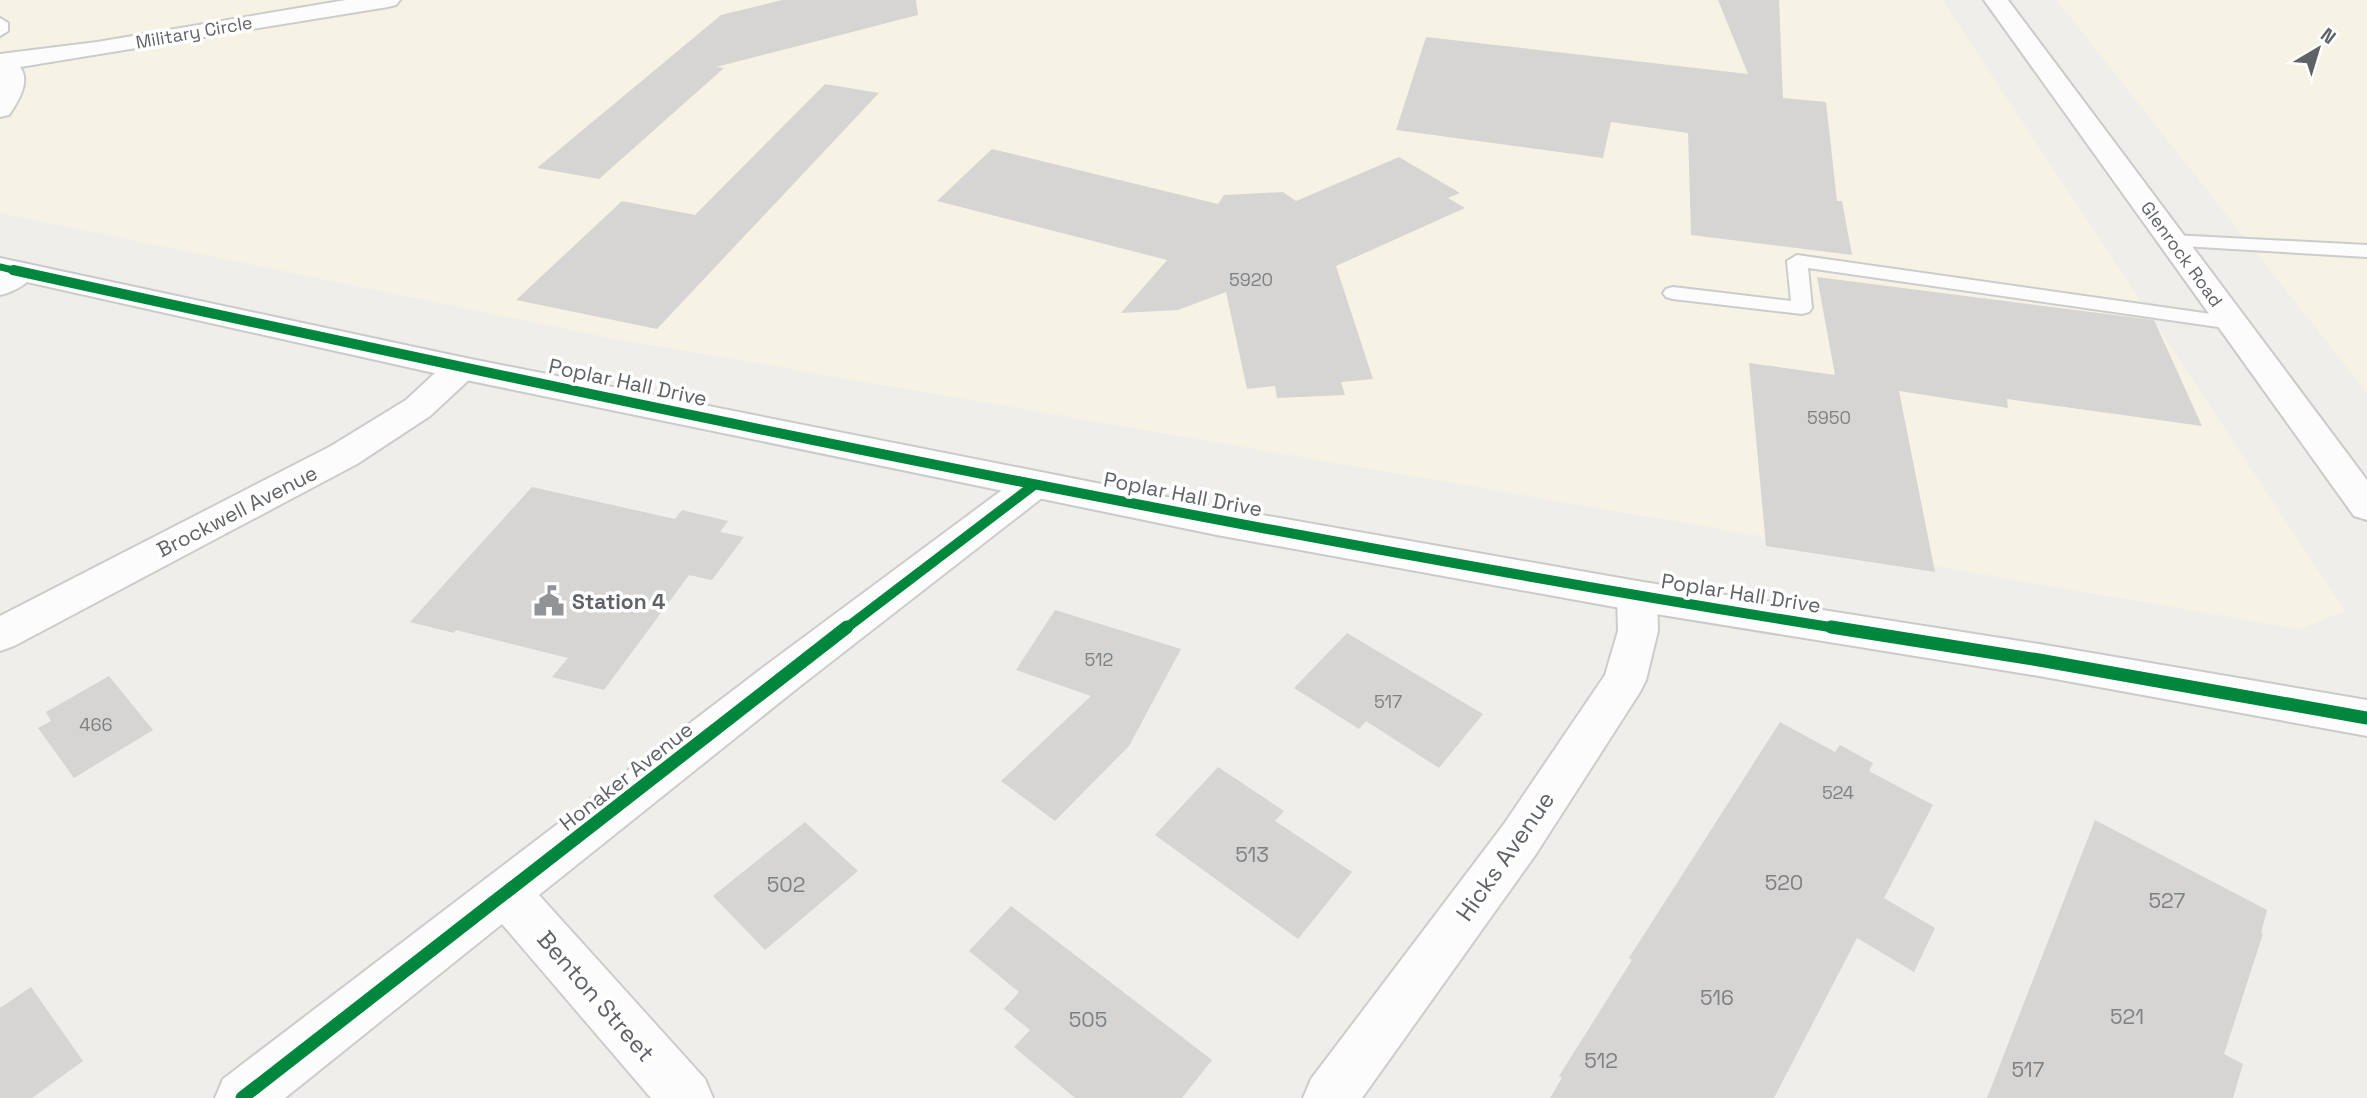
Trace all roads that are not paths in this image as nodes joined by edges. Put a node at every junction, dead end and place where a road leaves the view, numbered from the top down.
1 (388, 0) edge
2 (1996, 0) edge
3 (0, 23) edge
4 (0, 31) edge
5 (0, 63) edge
6 (0, 109) edge
7 (2172, 241) junction
8 (2367, 251) edge
9 (7, 275) edge
10 (1673, 293) dead end
11 (2232, 323) junction
12 (461, 368) junction
13 (1034, 485) junction
14 (2367, 507) edge
15 (1637, 596) junction
16 (0, 635) edge
17 (2367, 718) edge
18 (507, 894) junction
19 (242, 1098) edge
20 (686, 1098) edge
21 (1330, 1098) edge

1 - 5 street, Military Circle
2 - 7 street, Glenrock Road
3 - 4 lane
5 - 6 street
7 - 8 lane
7 - 11 street, Glenrock Road
9 - 12 street, Poplar Hall Drive
10 - 11 lane
11 - 14 street, Glenrock Road
12 - 13 street, Poplar Hall Drive
12 - 16 street, Brockwell Avenue
13 - 15 street, Poplar Hall Drive
13 - 18 street, Honaker Avenue
15 - 17 street, Poplar Hall Drive
15 - 21 street, Hicks Avenue
18 - 19 street, Honaker Avenue
18 - 20 street, Benton Street

